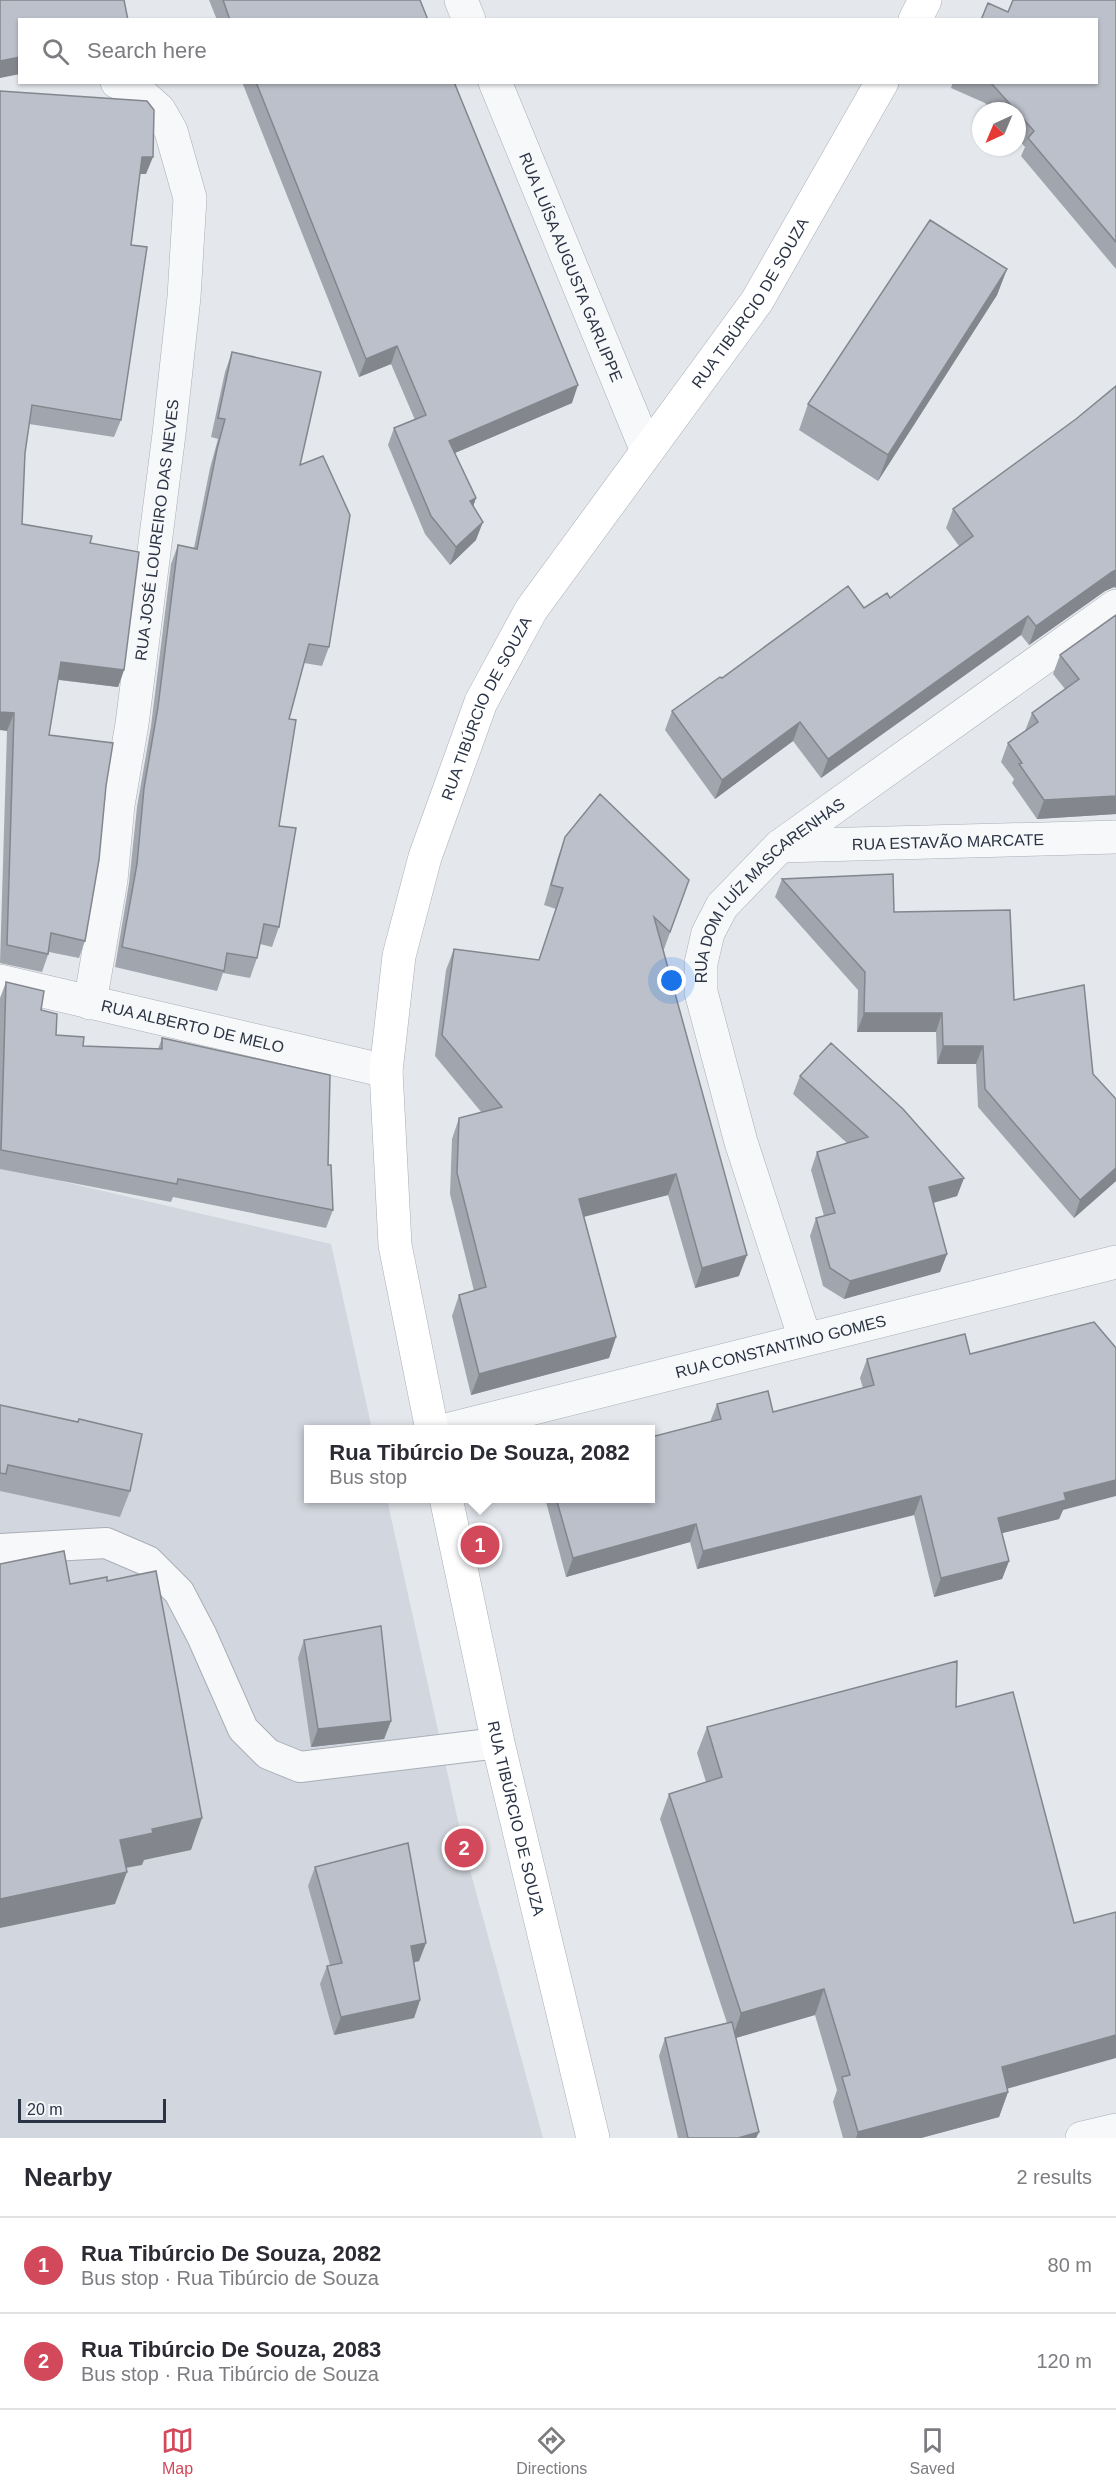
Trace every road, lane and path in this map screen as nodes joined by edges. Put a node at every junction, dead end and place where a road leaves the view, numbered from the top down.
1 (461, 0) edge
2 (925, 0) edge
3 (468, 18) edge
4 (916, 18) edge
5 (126, 84) edge
6 (496, 84) edge
7 (881, 84) edge
8 (647, 451) junction
9 (1116, 606) edge
10 (1116, 837) edge
11 (780, 846) junction
12 (0, 981) edge
13 (90, 1003) junction
14 (387, 1071) junction
15 (1116, 1262) edge
16 (805, 1339) junction
17 (431, 1425) edge
18 (466, 1425) edge
19 (447, 1503) edge
20 (0, 1549) edge
21 (498, 1743) junction
22 (1116, 2130) edge
23 (593, 2138) edge
24 (1082, 2138) edge

1 - 3 street
2 - 4 main road
5 - 13 street, RUA JOSÉ LOUREIRO DAS NEVES
6 - 8 street, RUA LUÍSA AUGUSTA GARLIPPE
7 - 8 main road, RUA TIBÚRCIO DE SOUZA
8 - 14 main road, RUA TIBÚRCIO DE SOUZA
9 - 11 street, RUA DOM LUÍZ MASCARENHAS
10 - 11 street, RUA ESTAVÃO MARCATE
11 - 16 street, RUA DOM LUÍZ MASCARENHAS
12 - 13 street, RUA ALBERTO DE MELO
13 - 14 street, RUA ALBERTO DE MELO
14 - 17 main road, RUA TIBÚRCIO DE SOUZA
15 - 16 street, RUA CONSTANTINO GOMES
16 - 18 street, RUA CONSTANTINO GOMES
19 - 21 main road, RUA TIBÚRCIO DE SOUZA
20 - 21 lane
21 - 23 main road, RUA TIBÚRCIO DE SOUZA
22 - 24 street

